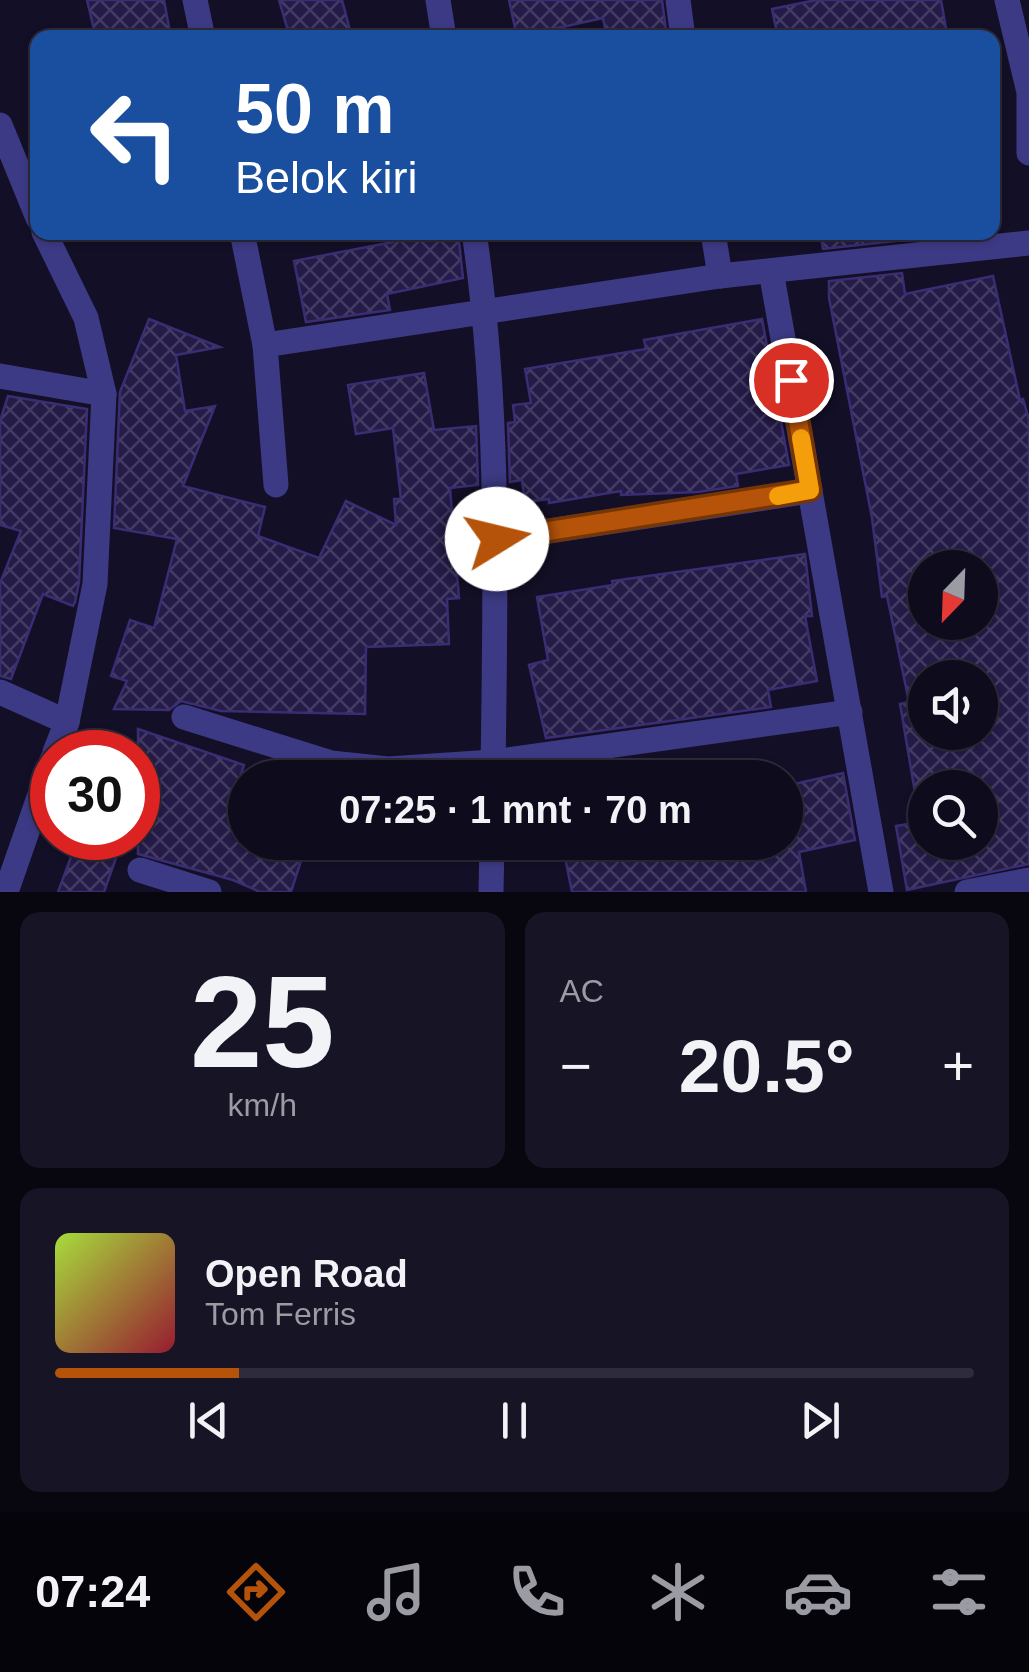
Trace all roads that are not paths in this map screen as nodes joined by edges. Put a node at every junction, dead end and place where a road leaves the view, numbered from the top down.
1 (195, 0) edge
2 (438, 0) edge
3 (678, 0) edge
4 (1007, 0) edge
5 (201, 30) edge
6 (443, 30) edge
7 (683, 30) edge
8 (1029, 79) edge
9 (1028, 88) edge
10 (0, 125) edge
11 (1029, 153) edge
12 (30, 198) edge
13 (48, 240) edge
14 (244, 240) edge
15 (475, 240) edge
16 (714, 240) edge
17 (1029, 244) edge
18 (772, 271) junction
19 (720, 276) junction
20 (486, 312) junction
21 (265, 344) junction
22 (0, 376) edge
23 (104, 394) junction
24 (276, 485) dead end
25 (810, 490) junction
26 (497, 539) junction
27 (0, 692) edge
28 (850, 712) junction
29 (184, 717) dead end
30 (67, 722) junction
31 (64, 730) edge
32 (321, 760) edge
33 (493, 760) edge
34 (555, 760) edge
35 (30, 822) edge
36 (492, 860) edge
37 (140, 870) dead end
38 (1029, 880) edge
39 (7, 886) edge
40 (209, 892) edge
41 (491, 892) edge
42 (881, 892) edge
43 (967, 892) edge

1 - 5 street
2 - 6 street
3 - 7 street
4 - 9 street
8 - 9 street
9 - 11 street
10 - 12 street
13 - 23 street
14 - 21 street
15 - 20 street
16 - 19 street
17 - 18 street
18 - 19 street
18 - 25 street
19 - 20 street
20 - 21 street
20 - 26 street
21 - 24 street
22 - 23 street
23 - 30 street
25 - 26 street
25 - 28 street
26 - 33 street
27 - 30 street
28 - 34 street
28 - 42 street
29 - 32 street
30 - 31 street
35 - 39 street
36 - 41 street
37 - 40 street
38 - 43 street

